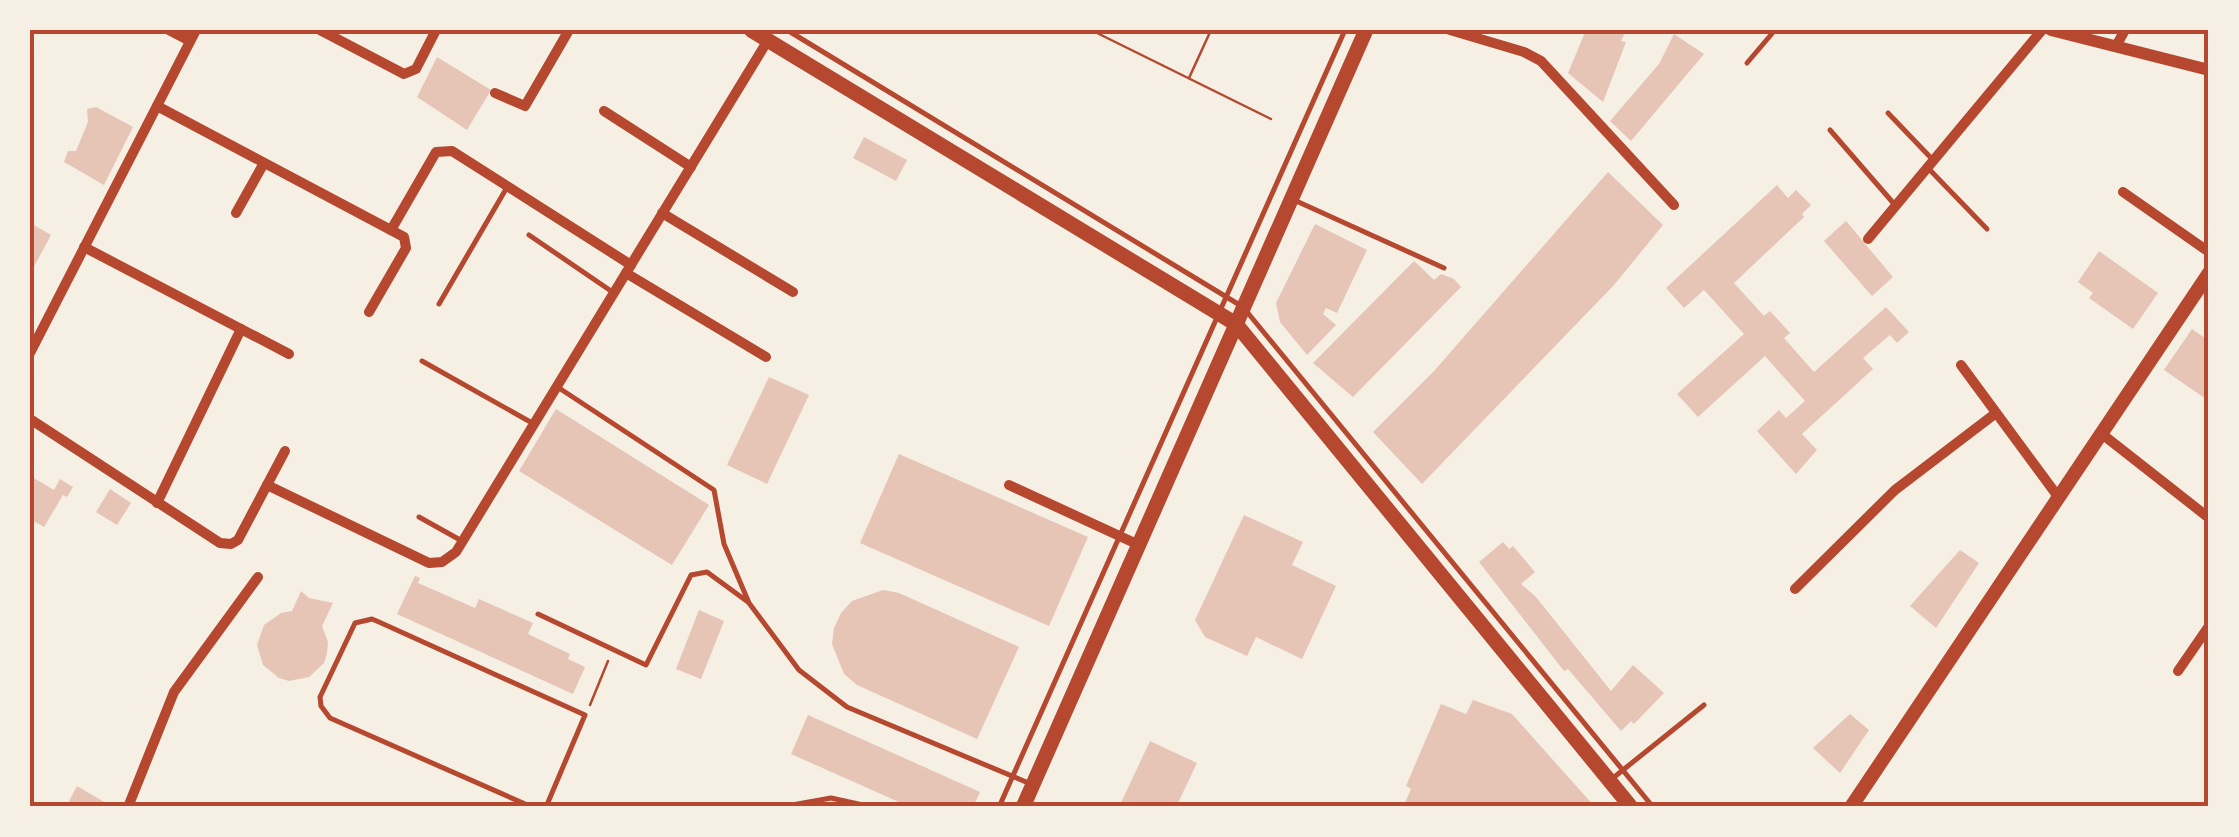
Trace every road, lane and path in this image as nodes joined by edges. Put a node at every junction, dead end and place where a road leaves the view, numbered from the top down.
1 (168, 30) edge
2 (320, 30) edge
3 (436, 30) edge
4 (570, 30) edge
5 (751, 30) edge
6 (787, 30) edge
7 (1091, 30) edge
8 (1210, 30) edge
9 (1346, 30) edge
10 (1366, 30) edge
11 (1450, 30) edge
12 (1775, 30) edge
13 (2042, 30) edge
14 (2051, 30) edge
15 (2126, 30) edge
16 (2079, 33) edge
17 (193, 35) edge
18 (768, 40) junction
19 (2116, 46) junction
20 (1747, 64) dead end
21 (2209, 70) edge
22 (1189, 78) junction
23 (495, 93) dead end
24 (156, 106) junction
25 (604, 111) dead end
26 (1888, 112) dead end
27 (1272, 119) dead end
28 (1830, 130) dead end
29 (264, 162) junction
30 (1930, 164) junction
31 (690, 167) junction
32 (507, 186) junction
33 (2124, 192) dead end
34 (1292, 198) junction
35 (1674, 205) dead end
36 (1896, 206) junction
37 (236, 213) dead end
38 (662, 213) junction
39 (1987, 229) dead end
40 (391, 230) junction
41 (529, 236) dead end
42 (1868, 239) dead end
43 (84, 247) junction
44 (2209, 252) edge
45 (1444, 268) dead end
46 (628, 269) junction
47 (2209, 273) edge
48 (614, 292) junction
49 (793, 292) dead end
50 (439, 304) dead end
51 (1223, 306) junction
52 (1244, 307) junction
53 (368, 312) dead end
54 (1236, 324) junction
55 (241, 330) junction
56 (30, 353) edge
57 (289, 354) dead end
58 (766, 358) dead end
59 (422, 361) dead end
60 (1961, 365) dead end
61 (557, 386) junction
62 (1996, 414) junction
63 (30, 419) edge
64 (534, 424) junction
65 (2102, 434) junction
66 (285, 451) dead end
67 (268, 485) junction
68 (1009, 485) dead end
69 (2058, 498) junction
70 (158, 503) junction
71 (419, 517) dead end
72 (2209, 518) edge
73 (1120, 537) junction
74 (459, 546) junction
75 (1138, 546) junction
76 (258, 577) dead end
77 (1795, 589) dead end
78 (749, 603) junction
79 (538, 614) dead end
80 (2209, 626) edge
81 (612, 650) junction
82 (2178, 670) dead end
83 (1704, 705) dead end
84 (586, 715) junction
85 (1013, 776) junction
86 (1617, 776) junction
87 (1032, 785) junction
88 (128, 807) edge
89 (532, 807) edge
90 (546, 807) edge
91 (781, 807) edge
92 (872, 807) edge
93 (999, 807) edge
94 (1023, 807) edge
95 (1631, 807) edge
96 (1653, 807) edge
97 (1851, 807) edge

1 - 17 street
2 - 3 street
4 - 23 street
5 - 18 main road
6 - 51 lane
7 - 22 path
8 - 22 path
9 - 51 lane
10 - 34 main road
11 - 35 street
12 - 20 lane
13 - 30 street
14 - 16 street
15 - 19 street
16 - 19 street
17 - 24 street
18 - 31 street
18 - 51 main road
19 - 21 street
22 - 27 path
24 - 29 street
24 - 43 street
25 - 31 street
26 - 30 lane
28 - 36 lane
29 - 37 street
29 - 40 street
30 - 36 street
30 - 39 lane
31 - 38 street
32 - 40 street
32 - 46 street
32 - 50 lane
33 - 44 street
34 - 45 lane
34 - 52 main road
36 - 42 street
38 - 46 street
38 - 49 street
40 - 53 street
41 - 48 lane
43 - 55 street
43 - 56 street
46 - 48 street
46 - 58 street
47 - 65 main road
48 - 61 street
51 - 52 lane
51 - 54 main road
51 - 73 lane
52 - 54 main road
52 - 86 lane
54 - 75 main road
54 - 86 main road
55 - 57 street
55 - 70 street
59 - 64 lane
60 - 62 street
61 - 64 street
61 - 78 lane
62 - 69 street
62 - 77 street
63 - 70 street
64 - 74 street
65 - 69 main road
65 - 72 street
66 - 67 street
67 - 70 street
67 - 74 street
68 - 73 street
69 - 97 main road
71 - 74 lane
73 - 75 street
73 - 85 lane
75 - 87 main road
76 - 88 street
78 - 81 lane
78 - 85 lane
79 - 81 lane
80 - 82 street
81 - 84 path
83 - 86 lane
84 - 89 lane
84 - 90 lane
85 - 87 lane
85 - 93 lane
86 - 95 main road
86 - 96 lane
87 - 94 main road
91 - 92 lane

